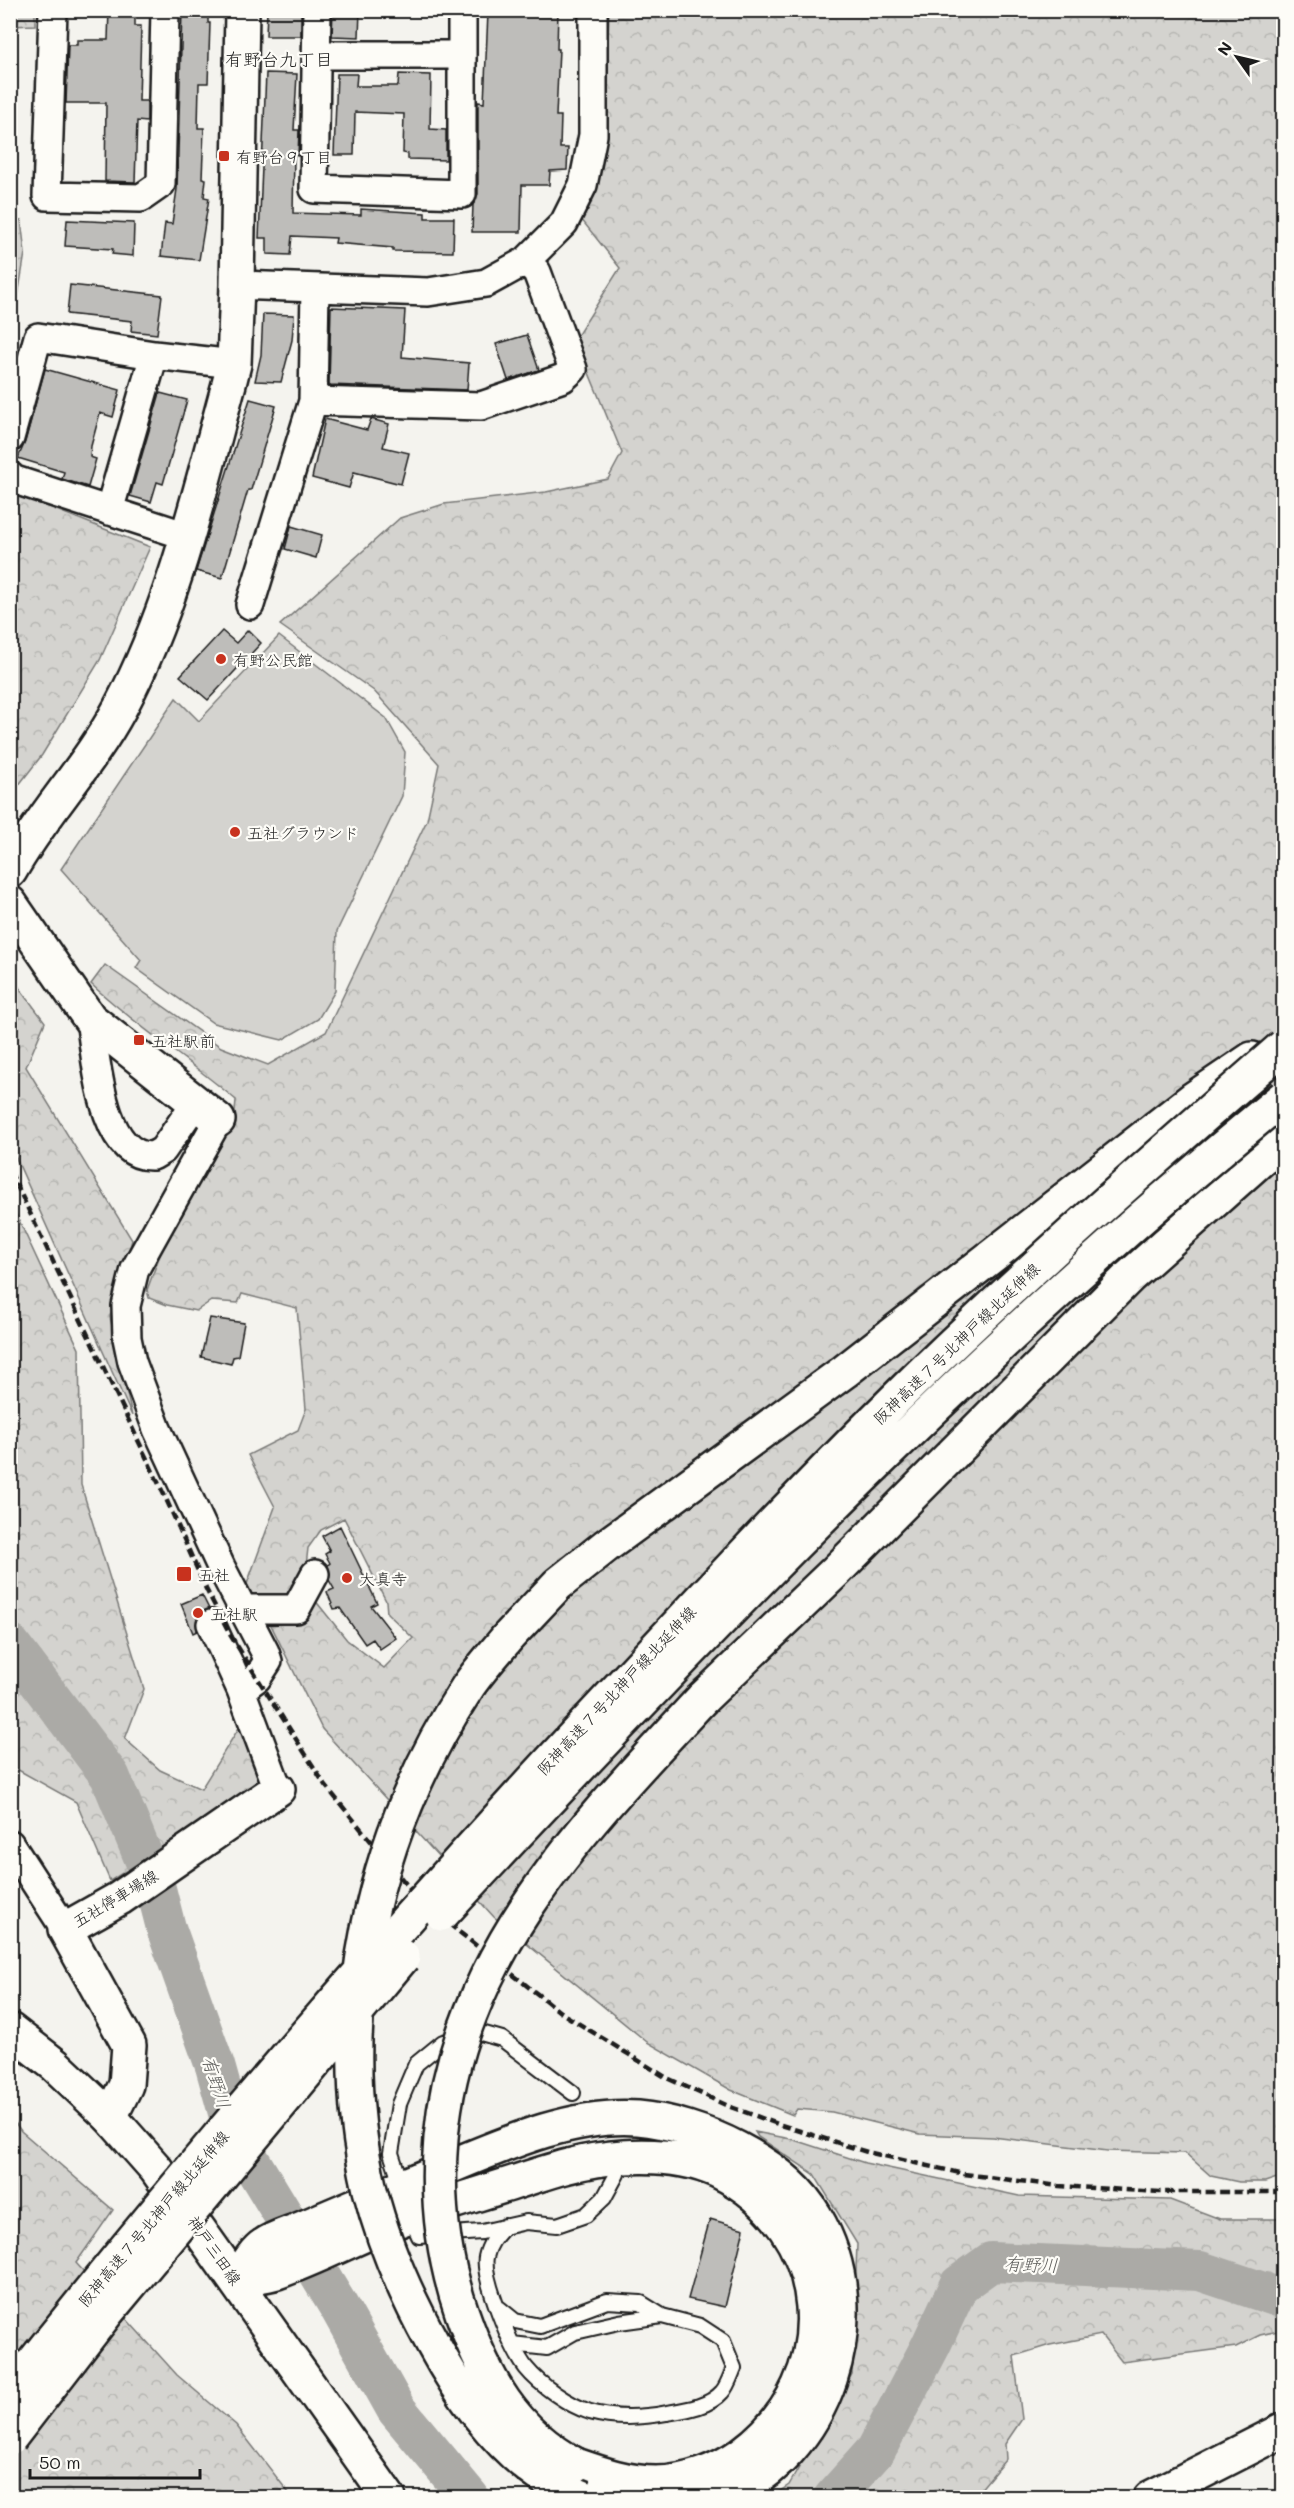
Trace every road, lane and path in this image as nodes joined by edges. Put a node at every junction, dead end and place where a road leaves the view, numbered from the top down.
1 (53, 10) edge
2 (165, 10) edge
3 (242, 10) edge
4 (317, 10) edge
5 (462, 10) edge
6 (593, 10) edge
7 (316, 55) junction
8 (461, 55) junction
9 (526, 261) junction
10 (237, 285) junction
11 (315, 288) junction
12 (154, 355) junction
13 (234, 364) junction
14 (313, 401) junction
15 (10, 438) edge
16 (10, 476) edge
17 (109, 511) junction
18 (187, 536) junction
19 (250, 605) dead end
20 (10, 871) edge
21 (10, 903) edge
22 (90, 1019) junction
23 (1284, 1038) edge
24 (1284, 1046) edge
25 (1284, 1097) edge
26 (207, 1111) junction
27 (1284, 1139) edge
28 (315, 1574) dead end
29 (243, 1609) junction
30 (211, 1624) dead end
31 (242, 1690) junction
32 (278, 1789) joint
33 (10, 1844) edge
34 (65, 1929) junction
35 (10, 2030) edge
36 (573, 2093) dead end
37 (110, 2117) junction
38 (617, 2174) dead end
39 (406, 2201) junction
40 (505, 2226) junction
41 (237, 2280) junction
42 (497, 2306) junction
43 (662, 2316) junction
44 (512, 2344) junction
45 (823, 2362) junction
46 (10, 2392) edge
47 (1284, 2430) edge
48 (10, 2438) edge
49 (388, 2498) edge
50 (585, 2498) edge
51 (719, 2498) edge
52 (1150, 2498) edge

1 - 2 street
3 - 10 main road
4 - 7 street
5 - 8 street
6 - 9 street
7 - 8 street
7 - 8 street
9 - 11 street
9 - 14 street
10 - 11 street
10 - 13 main road
11 - 14 street
12 - 13 street
12 - 15 street
12 - 17 street
13 - 18 main road
14 - 19 street
16 - 17 street
17 - 18 street
18 - 20 main road
21 - 22 main road
22 - 26 main road
22 - 26 street
23 - 50 main road, bridge
24 - 46 main road, 阪神高速７号北神戸線北延伸線, bridge
25 - 48 main road, 阪神高速７号北神戸線北延伸線, bridge
26 - 29 street
27 - 45 main road, bridge
28 - 29 street
29 - 31 street
30 - 31 street
31 - 32 street
32 - 34 main road, 五社停車場線
33 - 34 street
34 - 37 main road, 五社停車場線
35 - 37 main road, 神戸三田線
36 - 39 lane
37 - 41 main road, 神戸三田線
38 - 40 lane
39 - 40 lane
39 - 41 main road
39 - 45 main road
40 - 42 lane
41 - 49 main road, 神戸三田線
42 - 43 lane
42 - 44 lane
43 - 44 lane
43 - 44 lane
45 - 51 main road
47 - 52 main road

